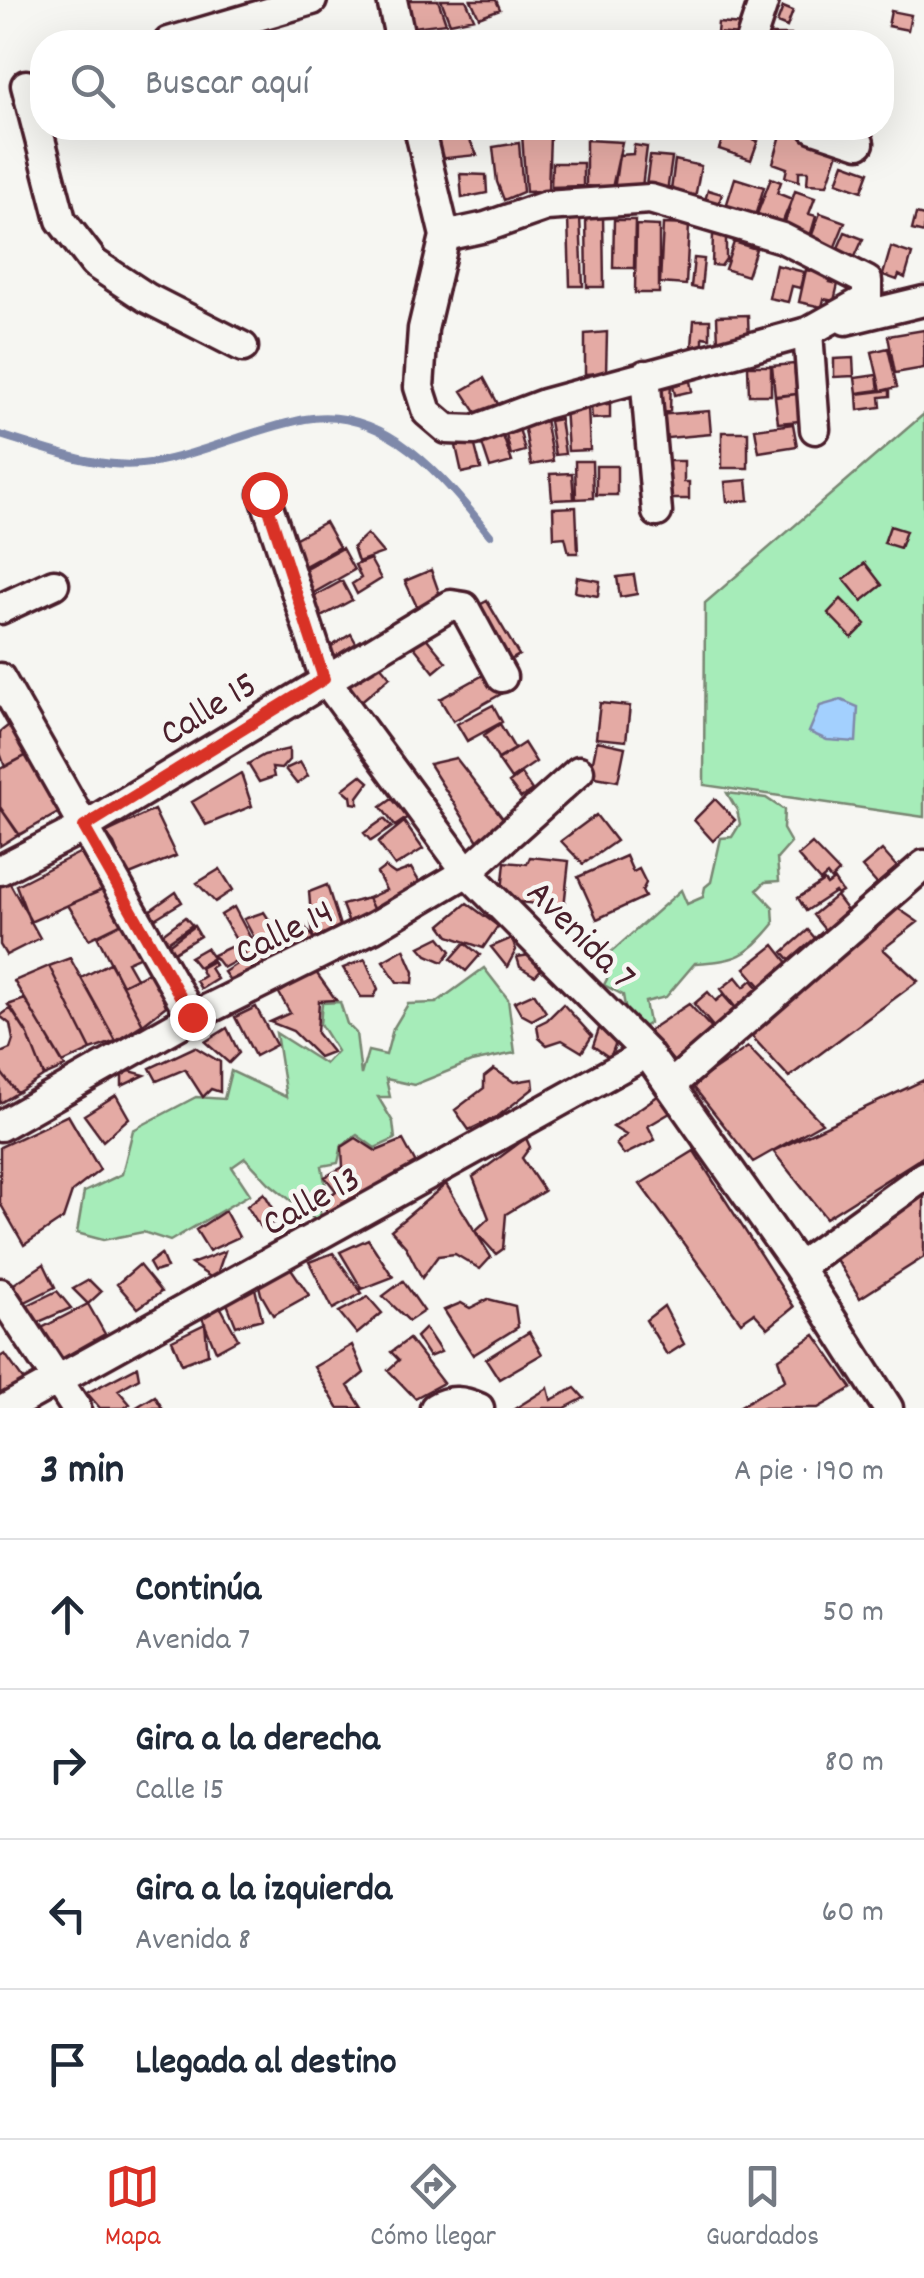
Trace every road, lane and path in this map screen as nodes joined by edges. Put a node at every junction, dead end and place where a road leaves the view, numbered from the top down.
1 (312, 0) edge
2 (392, 0) edge
3 (764, 0) edge
4 (210, 30) edge
5 (398, 30) edge
6 (754, 30) edge
7 (23, 86) edge
8 (30, 111) edge
9 (38, 140) edge
10 (422, 140) edge
11 (850, 140) edge
12 (859, 143) dead end
13 (445, 236) junction
14 (924, 302) edge
15 (819, 328) junction
16 (244, 346) dead end
17 (645, 374) junction
18 (815, 429) dead end
19 (264, 494) dead end
20 (657, 512) dead end
21 (54, 584) dead end
22 (0, 609) edge
23 (502, 677) dead end
24 (0, 678) edge
25 (324, 679) junction
26 (579, 771) dead end
27 (84, 827) junction
28 (924, 865) edge
29 (0, 870) edge
30 (468, 872) junction
31 (192, 1017) junction
32 (647, 1053) junction
33 (671, 1085) junction
34 (0, 1126) edge
35 (924, 1176) edge
36 (798, 1267) junction
37 (0, 1293) edge
38 (57, 1380) junction
39 (472, 1405) edge
40 (882, 1406) edge
41 (7, 1408) edge
42 (76, 1408) edge
43 (435, 1408) edge

1 - 4 street
2 - 5 street
3 - 6 street
7 - 8 street
9 - 16 street
10 - 13 street
11 - 12 street
13 - 15 street
13 - 17 street
14 - 15 street
15 - 17 street
15 - 18 street
17 - 20 street
19 - 25 street, Avenida 7
21 - 22 street
23 - 25 street, Calle 15
24 - 27 street
25 - 27 street, Calle 15
25 - 30 street, Avenida 7
26 - 30 street, Calle 14
27 - 29 street, Calle 15
27 - 31 street
28 - 33 street
30 - 31 street, Calle 14
30 - 32 street, Avenida 7
31 - 34 street, Calle 14
32 - 33 street, Avenida 7
32 - 38 street, Calle 13
33 - 36 street, Avenida 7
35 - 36 street
36 - 40 street, Avenida 7
37 - 38 street
38 - 41 street, Calle 13
38 - 42 street
39 - 43 street

